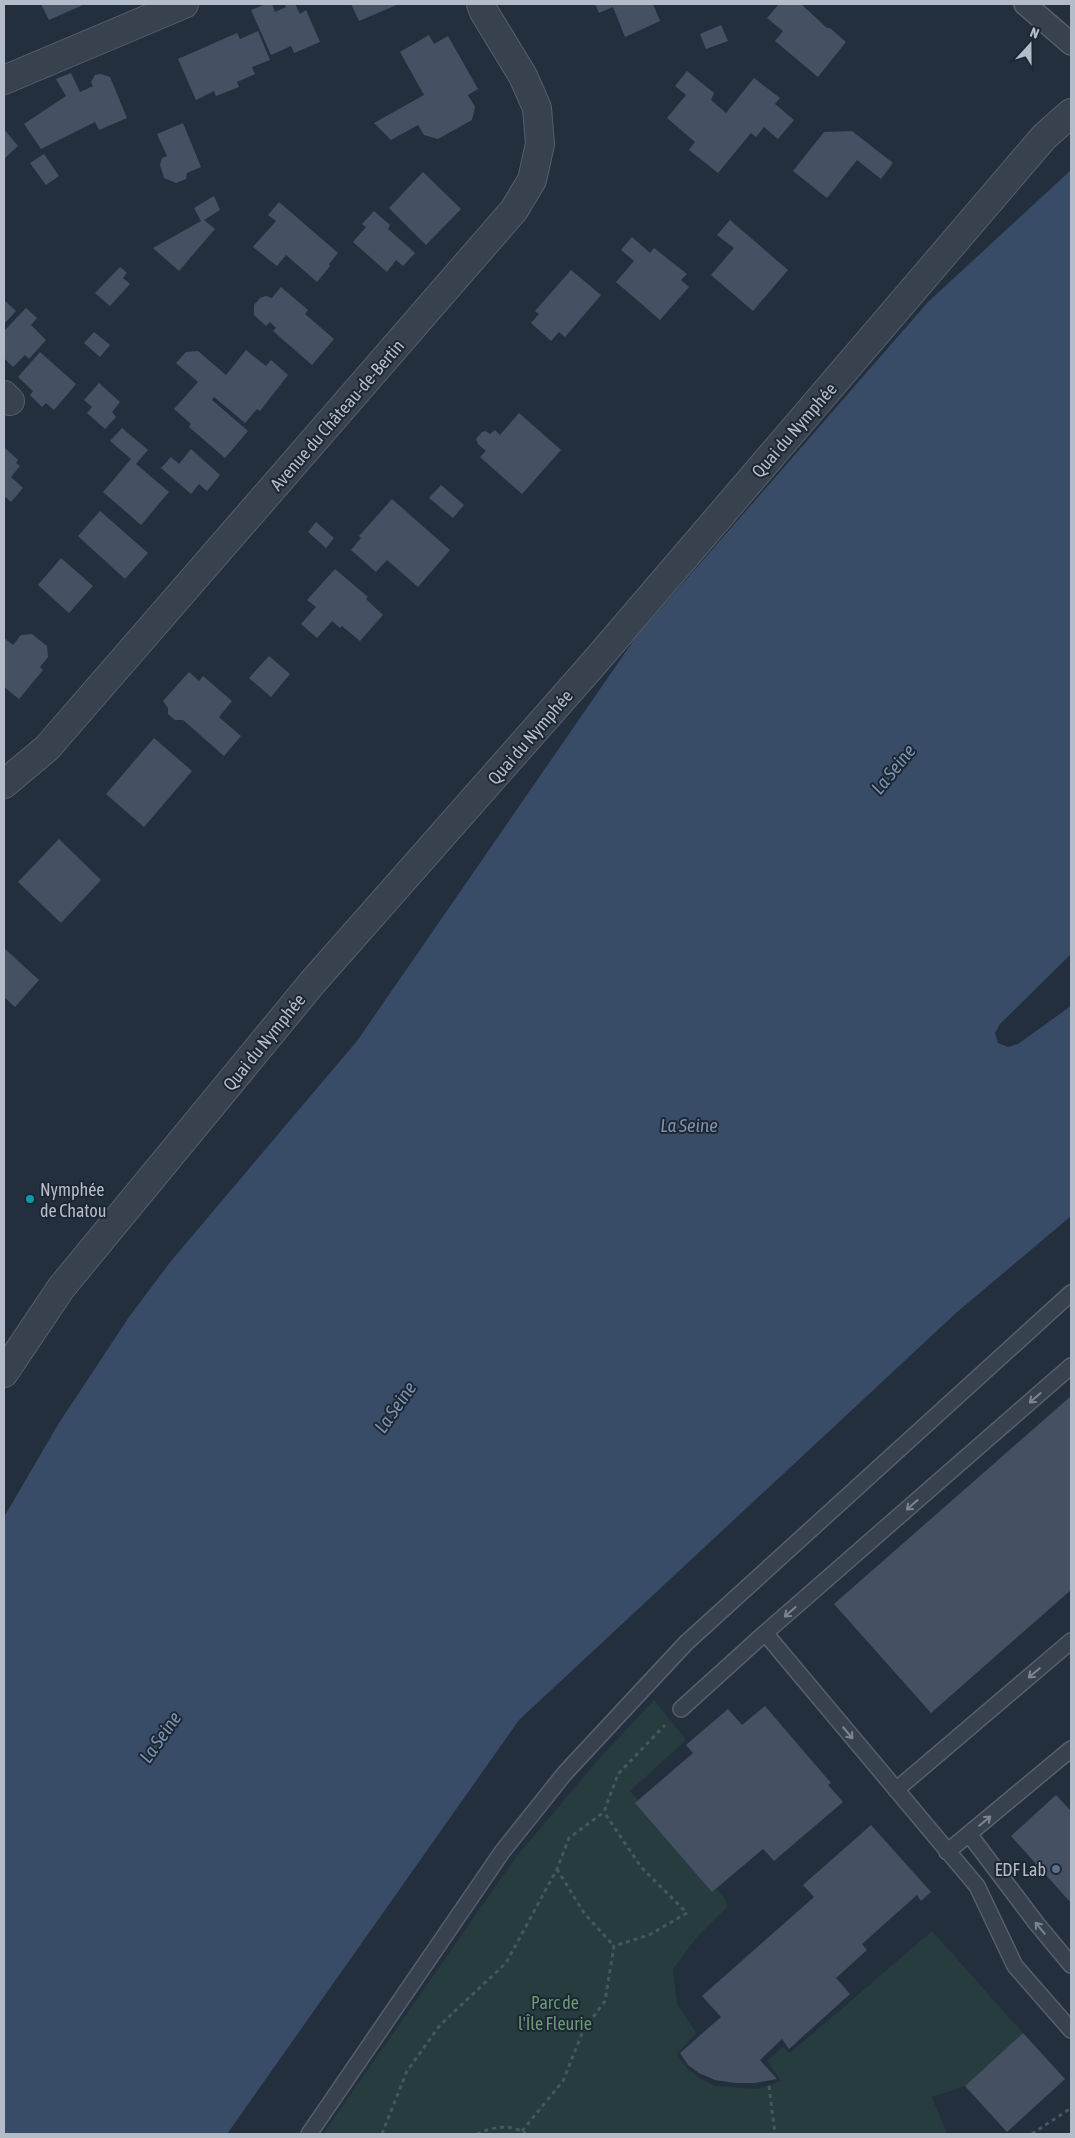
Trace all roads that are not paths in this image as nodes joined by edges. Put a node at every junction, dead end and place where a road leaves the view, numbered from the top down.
1 (184, 4) edge
2 (481, 4) edge
3 (1025, 4) edge
4 (1071, 44) edge
5 (4, 80) edge
6 (1071, 113) edge
7 (4, 784) edge
8 (1071, 1293) edge
9 (1071, 1366) edge
10 (4, 1373) edge
11 (765, 1633) junction
12 (1071, 1641) edge
13 (681, 1709) dead end
14 (1071, 1749) edge
15 (896, 1790) junction
16 (969, 1834) junction
17 (948, 1852) junction
18 (1071, 1965) edge
19 (1071, 2030) edge
20 (309, 2134) edge

1 - 5 street
2 - 7 street, Avenue du Château-de-Bertin
3 - 4 street
6 - 10 street, Quai du Nymphée
8 - 20 lane
9 -> 11 lane
11 - 13 lane
11 -> 15 lane
12 -> 15 lane
16 -> 14 lane
15 - 17 lane
16 - 17 lane
18 -> 16 lane
17 - 19 lane

